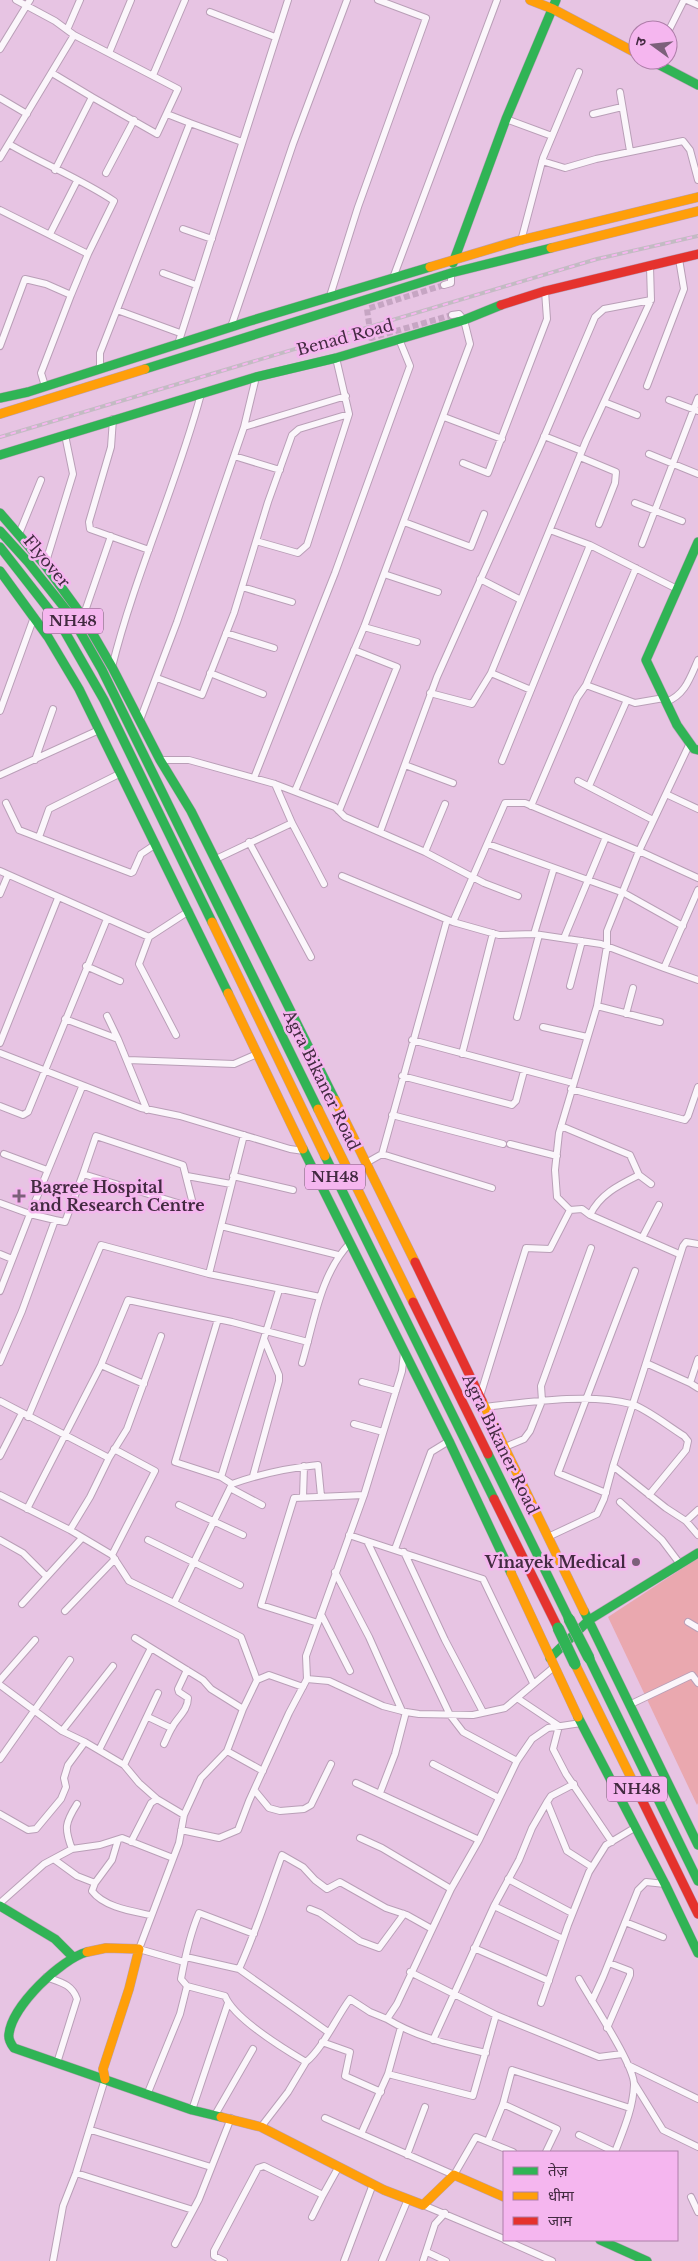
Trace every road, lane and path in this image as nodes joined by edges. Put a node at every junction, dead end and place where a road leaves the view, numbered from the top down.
1 (16, 0) edge
2 (30, 0) edge
3 (80, 0) edge
4 (131, 0) edge
5 (185, 0) edge
6 (288, 0) edge
7 (347, 0) edge
8 (378, 0) edge
9 (497, 0) edge
10 (530, 0) edge
11 (685, 0) edge
12 (696, 3) edge
13 (554, 5) edge
14 (27, 7) junction
15 (210, 12) dead end
16 (674, 20) edge
17 (67, 30) junction
18 (74, 35) junction
19 (275, 37) junction
20 (1, 46) edge
21 (628, 48) edge
22 (109, 53) junction
23 (669, 70) edge
24 (579, 72) dead end
25 (52, 73) junction
26 (154, 75) junction
27 (698, 86) edge
28 (620, 92) dead end
29 (92, 97) junction
30 (0, 98) edge
31 (622, 107) junction
32 (27, 114) junction
33 (167, 114) junction
34 (592, 114) dead end
35 (506, 119) junction
36 (134, 120) junction
37 (190, 123) junction
38 (552, 136) junction
39 (242, 142) junction
40 (8, 144) junction
41 (630, 151) junction
42 (1, 155) edge
43 (542, 161) junction
44 (54, 170) junction
45 (106, 172) dead end
46 (77, 180) junction
47 (698, 180) edge
48 (698, 197) edge
49 (0, 210) edge
50 (698, 211) edge
51 (183, 229) dead end
52 (50, 234) junction
53 (212, 239) junction
54 (521, 241) junction
55 (88, 254) junction
56 (698, 254) edge
57 (679, 259) junction
58 (454, 260) junction
59 (650, 267) junction
60 (162, 273) dead end
61 (451, 273) junction
62 (393, 278) junction
63 (196, 285) junction
64 (444, 285) tunnel mouth
65 (369, 286) junction
66 (545, 291) junction
67 (70, 295) junction
68 (330, 296) junction
69 (372, 298) junction
70 (651, 300) junction
71 (118, 310) junction
72 (452, 315) tunnel mouth
73 (464, 320) junction
74 (231, 327) junction
75 (179, 338) junction
76 (399, 339) junction
77 (0, 346) edge
78 (336, 358) junction
79 (100, 369) junction
80 (256, 377) junction
81 (45, 386) junction
82 (647, 386) dead end
83 (201, 394) junction
84 (346, 396) junction
85 (0, 398) edge
86 (698, 398) edge
87 (669, 400) dead end
88 (604, 402) junction
89 (696, 411) edge
90 (0, 414) edge
91 (349, 414) junction
92 (637, 415) dead end
93 (444, 417) junction
94 (113, 419) junction
95 (244, 427) junction
96 (65, 435) junction
97 (544, 436) junction
98 (502, 439) junction
99 (581, 454) junction
100 (649, 454) dead end
101 (0, 455) edge
102 (234, 456) junction
103 (463, 463) dead end
104 (673, 464) junction
105 (280, 470) junction
106 (698, 474) edge
107 (41, 480) dead end
108 (635, 503) dead end
109 (655, 510) junction
110 (0, 513) edge
111 (484, 514) dead end
112 (682, 521) dead end
113 (404, 522) junction
114 (599, 524) dead end
115 (550, 530) junction
116 (0, 531) edge
117 (19, 534) junction
118 (111, 536) junction
119 (256, 541) junction
120 (698, 542) edge
121 (642, 544) dead end
122 (590, 545) junction
123 (0, 547) edge
124 (149, 550) junction
125 (46, 565) junction
126 (636, 568) junction
127 (0, 571) edge
128 (384, 574) junction
129 (480, 580) junction
130 (242, 587) junction
131 (677, 589) junction
132 (438, 592) dead end
133 (521, 600) junction
134 (292, 602) dead end
135 (34, 617) junction
136 (83, 617) junction
137 (364, 627) junction
138 (226, 633) junction
139 (417, 642) dead end
140 (274, 648) dead end
141 (354, 650) junction
142 (698, 660) edge
143 (112, 667) junction
144 (210, 673) junction
145 (491, 673) junction
146 (157, 678) junction
147 (586, 686) junction
148 (531, 690) junction
149 (430, 693) junction
150 (263, 694) dead end
151 (627, 700) junction
152 (665, 700) junction
153 (52, 709) dead end
154 (0, 711) edge
155 (126, 718) joint
156 (140, 720) junction
157 (99, 730) junction
158 (695, 746) edge
159 (35, 760) junction
160 (160, 760) junction
161 (502, 761) dead end
162 (405, 765) junction
163 (121, 773) junction
164 (0, 776) edge
165 (254, 778) junction
166 (578, 780) dead end
167 (453, 783) dead end
168 (275, 784) junction
169 (589, 786) junction
170 (295, 791) junction
171 (666, 794) junction
172 (6, 803) dead end
173 (445, 804) dead end
174 (531, 806) junction
175 (698, 809) edge
176 (339, 811) junction
177 (653, 820) junction
178 (292, 823) junction
179 (380, 832) junction
180 (39, 837) junction
181 (606, 837) junction
182 (249, 842) junction
183 (156, 844) junction
184 (488, 844) junction
185 (639, 851) junction
186 (425, 852) junction
187 (216, 859) junction
188 (554, 868) junction
189 (0, 871) edge
190 (8, 875) junction
191 (342, 876) dead end
192 (472, 876) junction
193 (698, 878) edge
194 (588, 880) junction
195 (324, 884) dead end
196 (698, 890) edge
197 (624, 893) junction
198 (0, 894) edge
199 (518, 896) dead end
200 (58, 898) junction
201 (189, 911) junction
202 (107, 919) junction
203 (450, 921) junction
204 (682, 926) junction
205 (493, 933) junction
206 (536, 934) junction
207 (149, 937) junction
208 (564, 938) junction
209 (582, 941) junction
210 (607, 946) junction
211 (311, 957) dead end
212 (86, 966) junction
213 (664, 968) junction
214 (698, 980) edge
215 (120, 981) dead end
216 (570, 986) dead end
217 (634, 988) dead end
218 (596, 1006) junction
219 (626, 1014) junction
220 (107, 1016) dead end
221 (517, 1017) dead end
222 (65, 1019) junction
223 (660, 1022) dead end
224 (543, 1026) dead end
225 (176, 1035) dead end
226 (587, 1038) junction
227 (118, 1040) junction
228 (412, 1040) junction
229 (0, 1042) edge
230 (0, 1053) edge
231 (257, 1054) junction
232 (462, 1054) junction
233 (128, 1060) junction
234 (524, 1071) junction
235 (44, 1072) junction
236 (402, 1076) junction
237 (572, 1086) junction
238 (82, 1087) junction
239 (698, 1087) edge
240 (0, 1106) edge
241 (147, 1110) junction
242 (392, 1115) junction
243 (561, 1126) junction
244 (244, 1135) junction
245 (304, 1151) junction
246 (4, 1154) dead end
247 (382, 1154) junction
248 (557, 1156) junction
249 (366, 1164) junction
250 (48, 1170) junction
251 (83, 1174) junction
252 (639, 1175) junction
253 (187, 1176) junction
254 (233, 1176) junction
255 (231, 1184) junction
256 (651, 1184) dead end
257 (492, 1188) dead end
258 (293, 1190) dead end
259 (0, 1203) edge
260 (659, 1205) dead end
261 (570, 1210) junction
262 (30, 1214) junction
263 (590, 1215) junction
264 (55, 1220) junction
265 (221, 1226) junction
266 (642, 1238) junction
267 (350, 1243) junction
268 (698, 1244) edge
269 (591, 1248) dead end
270 (0, 1254) edge
271 (679, 1254) junction
272 (338, 1256) junction
273 (12, 1259) junction
274 (635, 1271) dead end
275 (209, 1274) junction
276 (279, 1290) junction
277 (0, 1291) edge
278 (320, 1297) junction
279 (218, 1319) junction
280 (266, 1331) junction
281 (161, 1336) dead end
282 (264, 1339) junction
283 (308, 1342) junction
284 (404, 1350) junction
285 (2, 1351) edge
286 (698, 1359) edge
287 (0, 1362) edge
288 (302, 1363) dead end
289 (646, 1363) junction
290 (101, 1365) junction
291 (362, 1382) dead end
292 (690, 1383) junction
293 (144, 1384) junction
294 (698, 1388) edge
295 (396, 1391) junction
296 (585, 1400) junction
297 (0, 1401) edge
298 (542, 1401) junction
299 (483, 1402) junction
300 (633, 1404) junction
301 (25, 1415) junction
302 (354, 1424) dead end
303 (383, 1432) junction
304 (66, 1435) junction
305 (448, 1441) junction
306 (505, 1447) junction
307 (114, 1449) junction
308 (0, 1456) edge
309 (109, 1458) junction
310 (304, 1466) junction
311 (612, 1466) junction
312 (253, 1476) junction
313 (221, 1477) junction
314 (231, 1486) junction
315 (606, 1493) junction
316 (0, 1495) edge
317 (649, 1495) junction
318 (320, 1496) junction
319 (364, 1496) junction
320 (303, 1497) junction
321 (620, 1502) dead end
322 (179, 1505) dead end
323 (262, 1505) dead end
324 (27, 1510) junction
325 (698, 1510) edge
326 (686, 1522) junction
327 (214, 1523) junction
328 (70, 1530) junction
329 (243, 1535) dead end
330 (698, 1535) edge
331 (349, 1536) junction
332 (548, 1537) junction
333 (82, 1538) junction
334 (0, 1540) edge
335 (148, 1540) dead end
336 (367, 1540) junction
337 (395, 1549) junction
338 (404, 1552) junction
339 (698, 1553) edge
340 (113, 1557) junction
341 (194, 1563) junction
342 (680, 1564) junction
343 (335, 1572) junction
344 (46, 1576) junction
345 (240, 1585) dead end
346 (174, 1603) junction
347 (22, 1604) dead end
348 (65, 1611) dead end
349 (321, 1614) junction
350 (589, 1620) junction
351 (688, 1622) dead end
352 (318, 1623) junction
353 (698, 1628) edge
354 (135, 1638) dead end
355 (35, 1640) dead end
356 (151, 1648) junction
357 (70, 1660) dead end
358 (552, 1662) junction
359 (113, 1666) dead end
360 (187, 1670) junction
361 (350, 1671) dead end
362 (307, 1679) junction
363 (0, 1680) edge
364 (257, 1680) junction
365 (533, 1683) junction
366 (698, 1683) edge
367 (0, 1685) edge
368 (303, 1687) junction
369 (158, 1693) dead end
370 (517, 1698) junction
371 (629, 1705) junction
372 (243, 1709) junction
373 (34, 1711) junction
374 (404, 1712) junction
375 (483, 1712) junction
376 (450, 1715) junction
377 (148, 1717) junction
378 (581, 1723) junction
379 (559, 1726) junction
380 (171, 1728) junction
381 (62, 1731) junction
382 (85, 1742) junction
383 (164, 1744) dead end
384 (99, 1750) junction
385 (227, 1751) junction
386 (0, 1759) edge
387 (517, 1761) junction
388 (331, 1764) dead end
389 (433, 1764) dead end
390 (124, 1765) junction
391 (263, 1771) junction
392 (356, 1783) dead end
393 (574, 1784) junction
394 (255, 1791) junction
395 (380, 1793) junction
396 (500, 1798) junction
397 (157, 1799) junction
398 (547, 1802) junction
399 (77, 1804) dead end
400 (0, 1814) edge
401 (184, 1815) junction
402 (636, 1827) junction
403 (181, 1830) junction
404 (360, 1838) dead end
405 (118, 1840) junction
406 (479, 1840) junction
407 (131, 1842) junction
408 (612, 1842) junction
409 (698, 1845) edge
410 (72, 1849) junction
411 (173, 1858) junction
412 (55, 1860) junction
413 (592, 1867) junction
414 (508, 1879) junction
415 (698, 1881) edge
416 (95, 1883) junction
417 (665, 1884) junction
418 (451, 1889) junction
419 (0, 1905) edge
420 (494, 1906) junction
421 (310, 1909) dead end
422 (572, 1912) junction
423 (404, 1914) junction
424 (698, 1914) edge
425 (150, 1915) junction
426 (625, 1922) junction
427 (432, 1929) junction
428 (254, 1934) junction
429 (663, 1937) dead end
430 (563, 1940) junction
431 (474, 1948) junction
432 (139, 1949) junction
433 (698, 1953) edge
434 (72, 1956) junction
435 (185, 1960) junction
436 (609, 1963) junction
437 (239, 1969) junction
438 (410, 1972) junction
439 (46, 1977) junction
440 (579, 1979) dead end
441 (549, 1981) junction
442 (187, 1986) junction
443 (454, 1994) junction
444 (592, 2001) junction
445 (228, 2003) junction
446 (541, 2003) dead end
447 (496, 2015) junction
448 (387, 2019) junction
449 (401, 2027) junction
450 (607, 2028) junction
451 (328, 2032) junction
452 (433, 2040) junction
453 (322, 2042) junction
454 (253, 2049) dead end
455 (486, 2053) junction
456 (622, 2054) junction
457 (306, 2062) junction
458 (57, 2064) junction
459 (628, 2065) junction
460 (388, 2074) junction
461 (105, 2080) junction
462 (634, 2083) junction
463 (381, 2092) junction
464 (147, 2095) junction
465 (698, 2099) edge
466 (503, 2104) junction
467 (425, 2107) dead end
468 (630, 2108) junction
469 (192, 2110) junction
470 (216, 2115) junction
471 (231, 2118) junction
472 (325, 2118) dead end
473 (261, 2127) junction
474 (91, 2130) junction
475 (361, 2134) junction
476 (579, 2135) dead end
477 (488, 2141) junction
478 (698, 2147) edge
479 (511, 2151) edge
480 (546, 2151) edge
481 (613, 2151) edge
482 (615, 2151) edge
483 (407, 2155) junction
484 (211, 2167) junction
485 (338, 2168) junction
486 (76, 2174) junction
487 (454, 2175) junction
488 (373, 2184) junction
489 (323, 2195) junction
490 (691, 2196) dead end
491 (503, 2198) edge
492 (408, 2199) junction
493 (423, 2205) junction
494 (193, 2210) junction
495 (698, 2212) edge
496 (444, 2213) junction
497 (312, 2217) dead end
498 (503, 2239) edge
499 (507, 2241) edge
500 (602, 2241) edge
501 (175, 2244) dead end
502 (427, 2252) junction
503 (633, 2258) edge
504 (53, 2261) edge
505 (224, 2261) edge
506 (344, 2261) edge
507 (382, 2261) edge
508 (423, 2261) edge
509 (446, 2261) edge
510 (552, 2261) edge
511 (647, 2261) edge

1 - 14 street
2 - 14 street
3 - 17 street
4 - 22 street
5 - 26 street
6 - 19 street
7 - 74 street
8 - 68 street
9 - 62 street
10 - 13 main road
11 - 12 street
11 - 16 street
13 - 21 main road
13 - 35 main road
14 - 17 street
14 - 20 street
15 - 19 street
17 - 18 street
18 - 22 street
18 - 25 street
19 - 39 street
22 - 26 street
23 - 27 main road
24 - 38 street
25 - 29 street
25 - 32 street
26 - 33 street
28 - 31 street
29 - 36 street
29 - 44 street
30 - 32 street
31 - 34 street
31 - 41 street
32 - 40 street
33 - 36 street
33 - 37 street
35 - 38 street
35 - 58 main road
36 - 45 street
37 - 39 street
37 - 71 street
38 - 43 street
39 - 53 street
40 - 42 street
40 - 44 street
41 - 43 street
41 - 47 street
43 - 54 street
44 - 46 street
46 - 52 street
46 - 55 street
48 - 54 main road
49 - 52 street
50 - 61 main road
51 - 53 street
52 - 55 street
53 - 63 street
54 - 58 main road
55 - 67 street
56 - 57 main road, Benad Road
57 - 59 main road, Benad Road
57 - 82 street
58 - 61 main road
58 - 62 main road
59 - 66 main road, Benad Road
59 - 70 street
60 - 63 street
61 - 64 street
61 - 69 main road
62 - 65 main road
63 - 75 street
65 - 68 main road
65 - 69 main road
66 - 73 main road, Benad Road
66 - 98 street
67 - 77 street
67 - 81 street
68 - 74 main road
69 - 90 main road
70 - 88 street
70 - 97 street
71 - 75 street
71 - 79 street
72 - 73 street
73 - 76 main road, Benad Road
73 - 93 street
74 - 75 main road
75 - 79 main road
76 - 78 main road, Benad Road
76 - 165 street
78 - 80 main road, Benad Road
78 - 84 street
79 - 81 main road
80 - 83 main road, Benad Road
80 - 95 street
81 - 85 main road
83 - 94 main road, Benad Road
83 - 124 street
84 - 91 street
84 - 95 street
86 - 89 street
87 - 89 street
88 - 92 street
88 - 99 street
89 - 104 street
91 - 105 street
91 - 119 street
93 - 98 street
93 - 113 street
94 - 96 main road, Benad Road
94 - 118 street
95 - 102 street
96 - 101 main road, Benad Road
96 - 125 street
97 - 99 street
97 - 129 street
98 - 103 street
99 - 114 street
99 - 115 street
100 - 104 street
102 - 105 street
102 - 146 street
104 - 106 street
104 - 109 street
105 - 119 street
107 - 117 street
108 - 109 street
109 - 112 street
109 - 121 street
110 - 117 main road
111 - 113 street
113 - 128 street
115 - 122 street
115 - 133 street
116 - 155 main road, Flyover / NH48
117 - 125 main road
118 - 124 street
118 - 136 street
119 - 130 street
120 - 131 main road
122 - 126 street
122 - 148 street
123 - 424 main road, Flyover / NH48, bridge
124 - 143 street
125 - 136 main road
126 - 131 street
126 - 147 street
127 - 135 main road
128 - 132 street
128 - 137 street
129 - 133 street
129 - 149 street
130 - 134 street
130 - 138 street
131 - 152 main road
133 - 145 street
135 - 154 street
135 - 157 main road
136 - 143 main road
137 - 139 street
137 - 141 street
138 - 140 street
138 - 144 street
141 - 170 street
141 - 176 street
142 - 152 street
143 - 156 main road
144 - 146 street
144 - 150 street
145 - 148 street
145 - 149 street
146 - 156 street
147 - 151 street
147 - 174 street
148 - 161 street
149 - 162 street
151 - 152 street
151 - 169 street
152 - 158 main road
153 - 159 street
155 - 415 main road, Agra Bikaner Road / NH48, bridge
156 - 160 main road
157 - 159 street
157 - 163 main road
158 - 171 street
159 - 164 street
160 - 165 street
160 - 187 main road
162 - 167 street
162 - 179 street
163 - 180 street
163 - 183 main road
165 - 168 street
166 - 169 street
168 - 170 street
168 - 178 street
169 - 177 street
170 - 176 street
171 - 175 street
171 - 177 street
172 - 180 street
173 - 186 street
174 - 181 street
174 - 184 street
176 - 179 street
177 - 185 street
178 - 182 street
178 - 195 street
179 - 186 street
180 - 183 street
181 - 185 street
181 - 194 street
182 - 187 street
182 - 211 street
183 - 201 main road
184 - 188 street
184 - 192 street
185 - 193 street
185 - 197 street
186 - 192 street
187 - 249 main road
188 - 194 street
188 - 206 street
189 - 190 street
190 - 198 street
190 - 200 street
191 - 203 street
192 - 199 street
192 - 203 street
194 - 197 street
194 - 208 street
196 - 204 street
197 - 204 street
197 - 210 street
200 - 202 street
200 - 229 street
201 - 207 street
201 - 231 main road
202 - 207 street
202 - 212 street
203 - 205 street
203 - 228 street
204 - 213 street
205 - 206 street
205 - 232 street
206 - 208 street
206 - 221 street
207 - 225 street
208 - 209 street
209 - 210 street
209 - 216 street
210 - 213 street
210 - 218 street
212 - 215 street
212 - 222 street
213 - 214 street
217 - 219 street
218 - 219 street
218 - 226 street
219 - 223 street
220 - 227 street
222 - 227 street
222 - 235 street
224 - 226 street
226 - 237 street
227 - 233 street
228 - 232 street
228 - 236 street
230 - 235 street
231 - 233 street
231 - 245 main road
232 - 234 street
233 - 241 street
234 - 236 street
234 - 237 street
235 - 238 street
235 - 240 street
236 - 242 street
237 - 239 street
237 - 243 street
238 - 241 street
238 - 250 street
241 - 244 street
242 - 247 street
242 - 248 street
243 - 248 street
243 - 252 street
244 - 245 street
244 - 254 street
245 - 267 main road
246 - 250 street
247 - 249 street
247 - 257 street
248 - 261 street
249 - 299 main road
250 - 262 street
251 - 253 street
251 - 253 street
251 - 264 street
252 - 256 street
252 - 263 street
253 - 255 street
254 - 255 street
254 - 258 street
255 - 265 street
259 - 262 street
260 - 266 street
261 - 263 street
261 - 299 street
262 - 264 street
262 - 273 street
263 - 266 street
264 - 285 street
265 - 272 street
265 - 275 street
266 - 271 street
267 - 272 street
267 - 284 main road
268 - 271 street
269 - 298 street
270 - 273 street
271 - 289 street
272 - 278 street
273 - 277 street
274 - 296 street
275 - 276 street
275 - 301 street
276 - 278 street
276 - 280 street
278 - 283 street
279 - 280 street
279 - 290 street
279 - 313 street
280 - 282 street
280 - 283 street
281 - 293 street
282 - 312 street
282 - 313 street
283 - 288 street
284 - 295 street
284 - 305 main road
285 - 287 street
286 - 292 street
289 - 292 street
289 - 300 street
290 - 293 street
290 - 304 street
291 - 295 street
292 - 294 street
293 - 307 street
295 - 303 street
296 - 298 street
296 - 300 street
296 - 315 street
297 - 301 street
298 - 299 street
298 - 306 street
299 - 306 main road
300 - 311 street
300 - 317 street
301 - 304 street
301 - 308 street
302 - 303 street
303 - 319 street
304 - 309 street
304 - 324 street
305 - 337 street
305 - 358 main road
306 - 332 main road
307 - 309 street
307 - 340 street
309 - 328 street
310 - 312 street
310 - 318 street
310 - 320 street
311 - 315 street
311 - 317 street
312 - 314 street
313 - 314 street
314 - 323 street
314 - 327 street
315 - 332 street
316 - 324 street
317 - 326 street
318 - 319 street
318 - 320 street
319 - 331 street
320 - 352 street
321 - 342 street
322 - 327 street
324 - 328 street
325 - 326 street
326 - 330 street
327 - 329 street
327 - 341 street
328 - 333 street
331 - 336 street
331 - 343 street
332 - 350 main road
333 - 340 street
333 - 344 street
334 - 344 street
335 - 341 street
336 - 337 street
336 - 376 street
337 - 338 street
338 - 365 street
338 - 375 street
339 - 342 main road
340 - 346 street
340 - 348 street
341 - 345 street
341 - 346 street
342 - 350 main road
343 - 349 street
343 - 374 street
344 - 347 street
346 - 364 street
349 - 352 street
349 - 361 street
350 - 358 main road
350 - 371 main road
351 - 353 street
352 - 362 street
354 - 356 street
355 - 363 street
356 - 360 street
356 - 384 street
357 - 373 street
358 - 365 street
358 - 378 main road
359 - 381 street
360 - 372 street
360 - 380 street
362 - 368 street
362 - 374 street
364 - 368 street
364 - 372 street
365 - 370 street
366 - 371 street
367 - 373 street
368 - 391 street
369 - 377 street
370 - 375 street
370 - 379 street
371 - 409 main road
372 - 385 street
373 - 381 street
373 - 386 street
374 - 376 street
374 - 395 street
375 - 376 street
376 - 387 street
377 - 380 street
377 - 390 street
378 - 379 street
378 - 402 main road
379 - 387 street
379 - 393 street
380 - 383 street
381 - 382 street
382 - 384 street
382 - 400 street
384 - 390 street
385 - 391 street
385 - 401 street
387 - 396 street
388 - 394 street
389 - 396 street
390 - 397 street
391 - 394 street
392 - 395 street
393 - 398 street
393 - 408 street
394 - 403 street
395 - 406 street
396 - 406 street
397 - 401 street
397 - 407 street
398 - 413 street
398 - 414 street
399 - 410 street
401 - 403 street
402 - 408 street
402 - 417 main road
403 - 411 street
404 - 418 street
405 - 407 street
405 - 410 street
405 - 416 street
406 - 418 street
407 - 411 street
408 - 413 street
410 - 412 street
411 - 425 street
412 - 416 street
412 - 419 street
413 - 422 street
414 - 420 street
414 - 422 street
416 - 425 street
417 - 426 street
417 - 433 main road
418 - 427 street
419 - 434 main road
420 - 430 street
420 - 431 street
421 - 423 street
422 - 430 street
423 - 427 street
423 - 428 street
425 - 432 street
426 - 429 street
426 - 436 street
427 - 438 street
428 - 435 street
428 - 437 street
430 - 441 street
431 - 441 street
431 - 443 street
432 - 434 main road
432 - 435 street
432 - 461 main road
434 - 439 main road
435 - 437 street
435 - 442 street
436 - 444 street
436 - 450 street
437 - 451 street
438 - 443 street
438 - 448 street
439 - 458 street
439 - 458 main road
440 - 444 street
441 - 446 street
442 - 445 street
442 - 464 street
443 - 447 street
443 - 452 street
444 - 450 street
445 - 457 street
445 - 469 street
447 - 455 street
447 - 456 street
448 - 449 street
448 - 451 street
449 - 452 street
449 - 460 street
450 - 456 street
451 - 453 street
452 - 455 street
453 - 457 street
453 - 463 street
454 - 470 street
455 - 460 street
456 - 459 street
457 - 473 street
458 - 461 main road
459 - 462 street
459 - 465 street
460 - 463 street
461 - 464 main road
461 - 474 street
462 - 468 street
462 - 478 street
463 - 475 street
464 - 469 main road
466 - 468 street
466 - 477 street
466 - 480 street
467 - 483 street
468 - 482 street
469 - 470 main road
470 - 471 main road
471 - 473 main road
471 - 484 street
472 - 475 street
473 - 485 main road
474 - 484 street
474 - 486 street
475 - 483 street
476 - 481 street
477 - 479 street
477 - 487 street
483 - 487 street
484 - 494 street
485 - 488 main road
485 - 489 street
486 - 494 street
486 - 504 street
487 - 491 main road
487 - 493 main road
488 - 492 main road
488 - 506 street
489 - 497 street
489 - 505 street
490 - 495 street
492 - 493 main road
492 - 507 street
493 - 496 street
494 - 501 street
496 - 498 street
496 - 502 street
499 - 510 street
500 - 503 main road
502 - 508 street
502 - 509 street
503 - 511 main road

